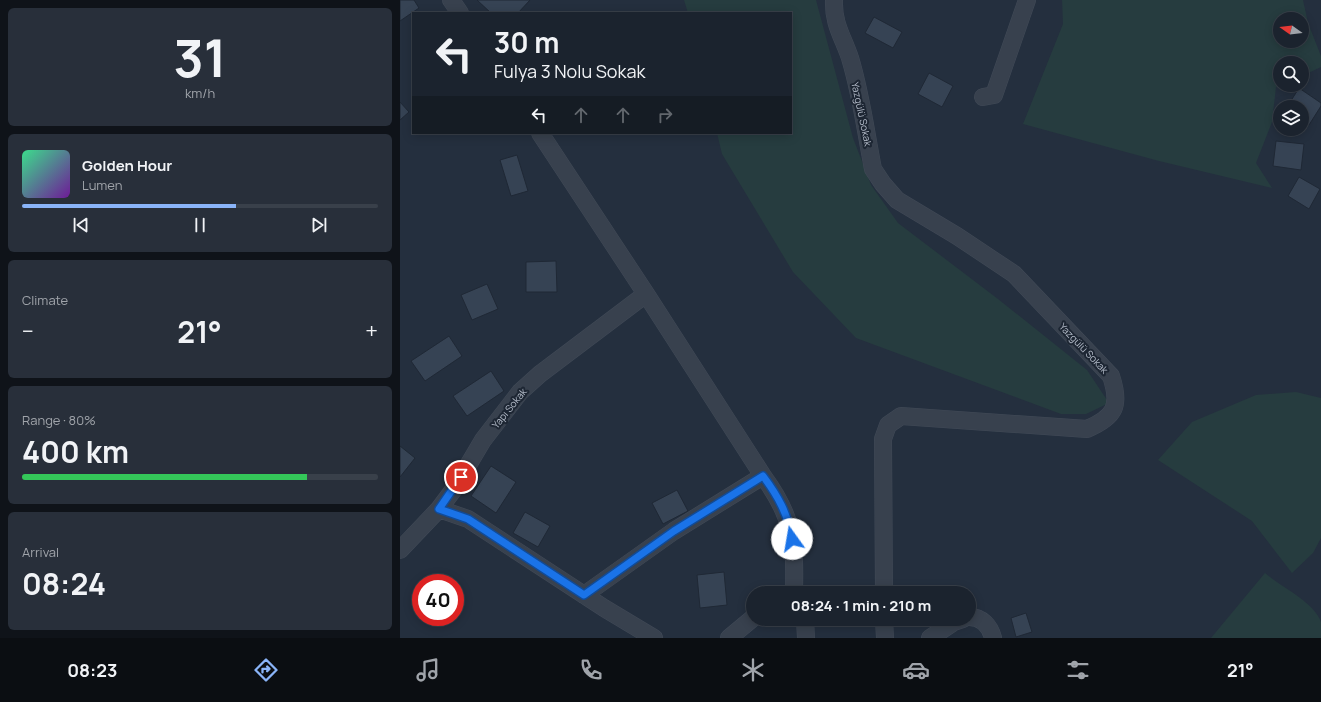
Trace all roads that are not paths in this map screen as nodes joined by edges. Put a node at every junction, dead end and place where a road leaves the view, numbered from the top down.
1 (451, 0) edge
2 (834, 0) edge
3 (1027, 0) edge
4 (459, 12) edge
5 (983, 97) dead end
6 (541, 134) edge
7 (646, 294) junction
8 (763, 476) junction
9 (439, 509) junction
10 (400, 550) edge
11 (794, 586) edge
12 (884, 586) edge
13 (584, 595) junction
14 (976, 618) edge
15 (746, 624) edge
16 (805, 626) edge
17 (884, 626) edge
18 (948, 626) edge
19 (654, 638) edge
20 (729, 638) edge
21 (806, 638) edge
22 (884, 638) edge
23 (930, 638) edge
24 (993, 638) edge

1 - 4 street
2 - 12 street, Yazgülü Sokak
3 - 5 street
6 - 7 street
7 - 8 street
7 - 9 street, Yapı Sokak
8 - 11 street
8 - 13 street
9 - 10 street, Yapı Sokak
9 - 13 street
13 - 19 street
14 - 24 street
15 - 20 street
16 - 21 street
17 - 22 street
18 - 23 street

